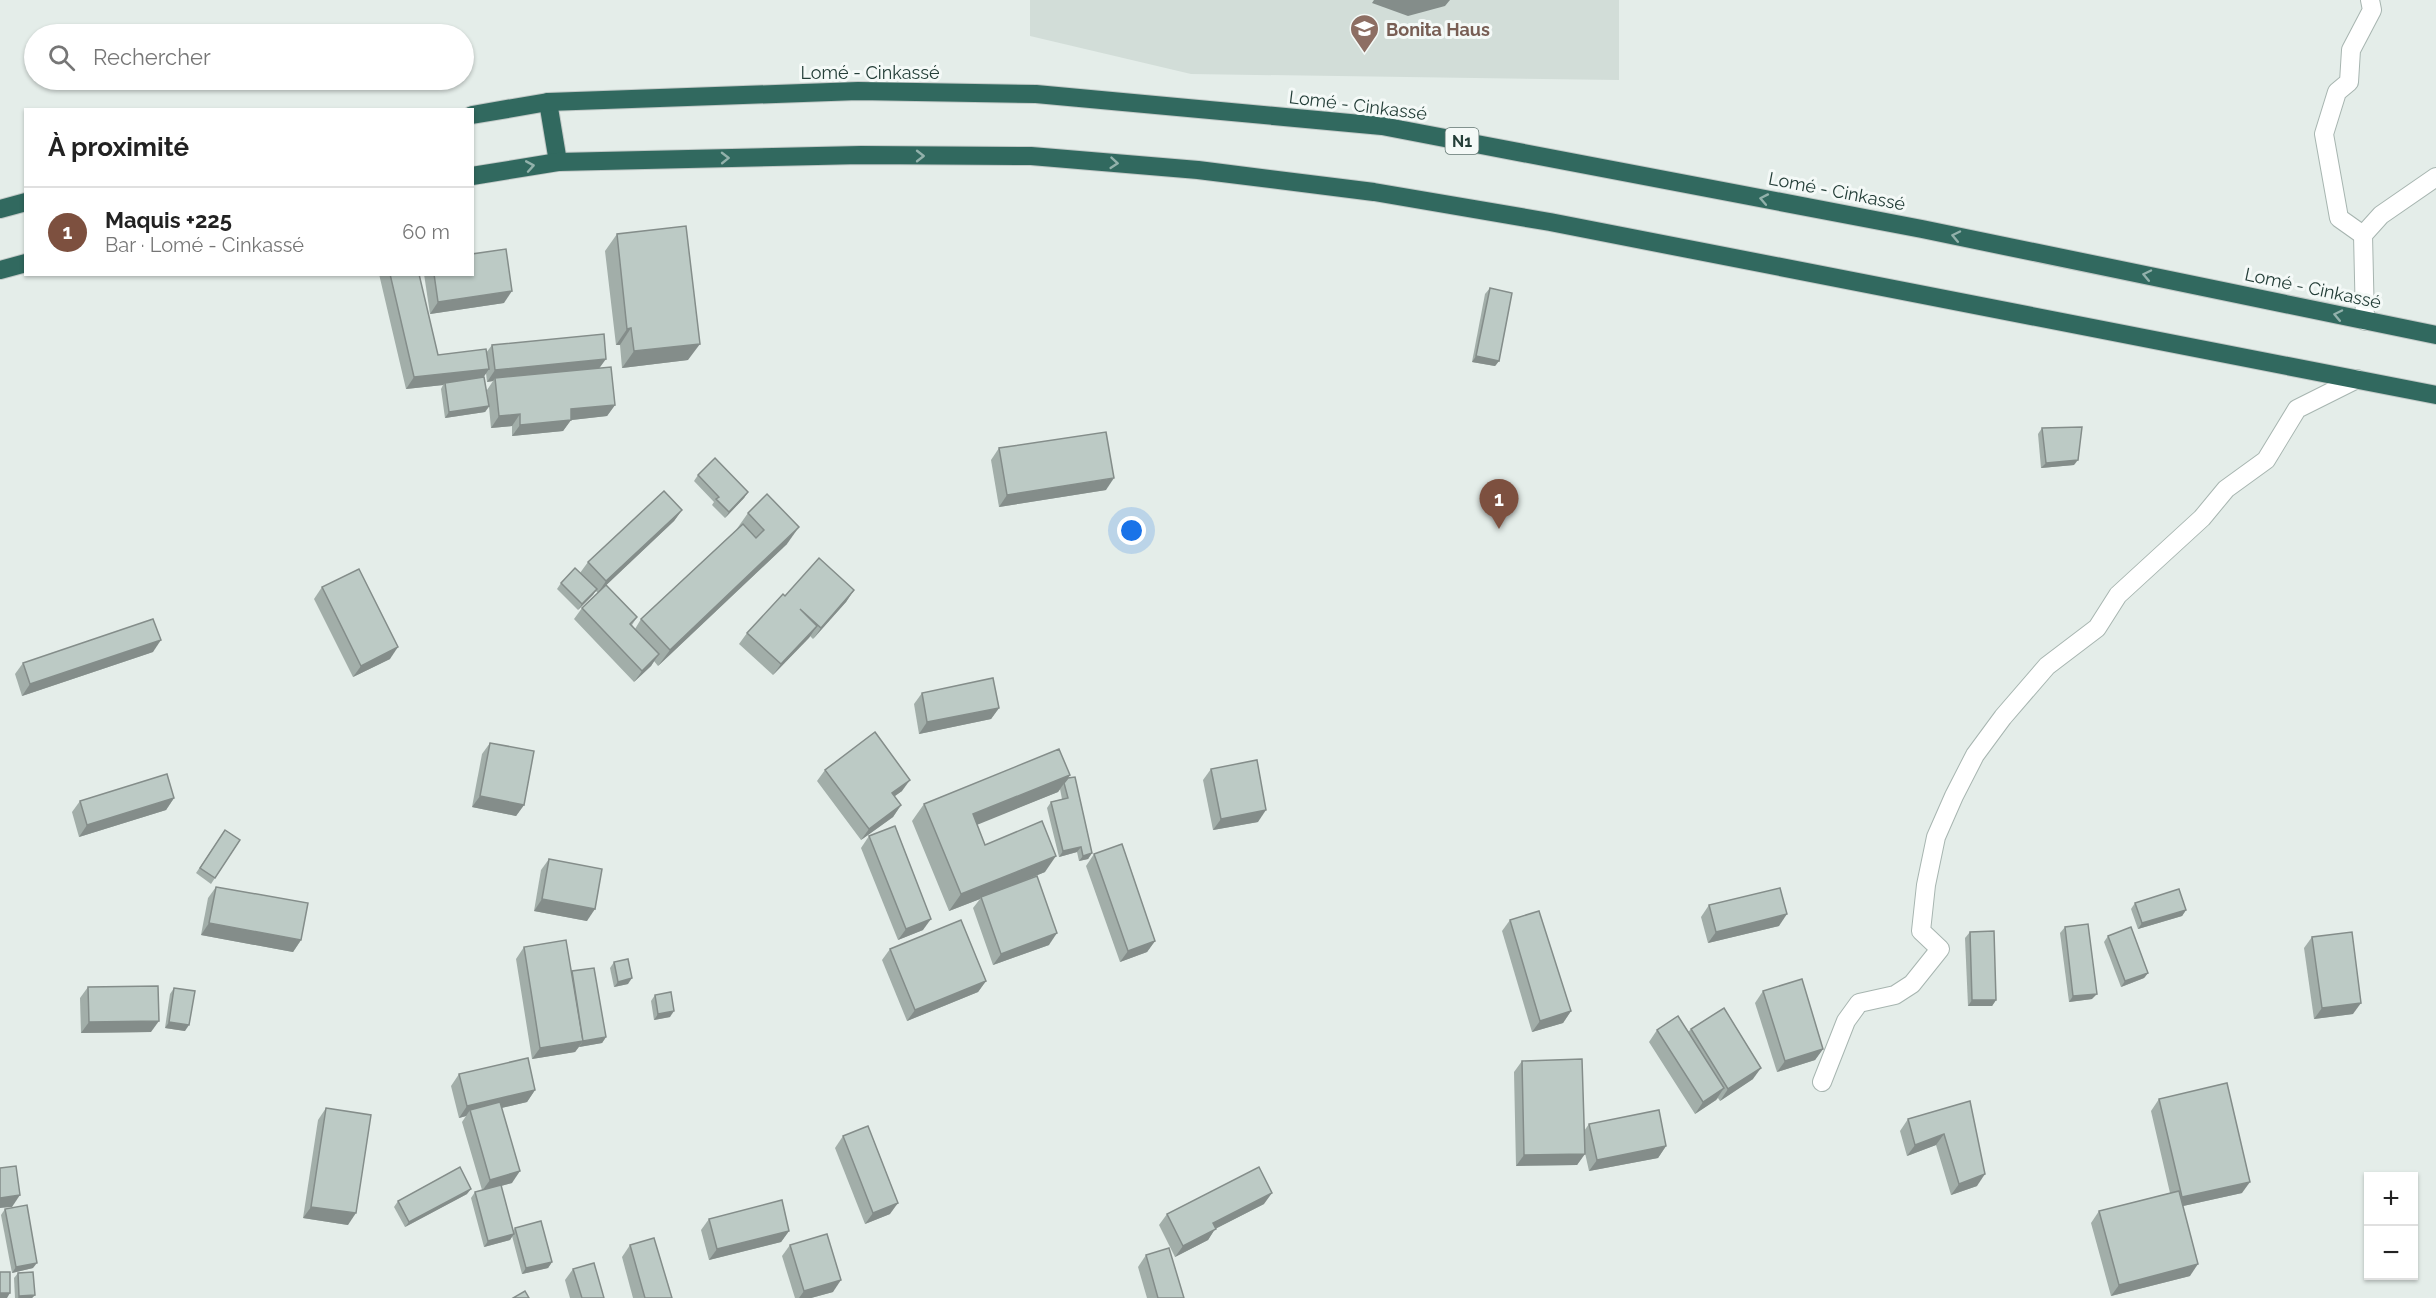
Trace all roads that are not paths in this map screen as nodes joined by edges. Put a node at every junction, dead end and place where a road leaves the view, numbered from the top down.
1 (2370, 0) edge
2 (548, 102) junction
3 (474, 115) edge
4 (558, 162) junction
5 (474, 176) edge
6 (2436, 177) edge
7 (24, 203) edge
8 (0, 209) edge
9 (2363, 235) junction
10 (24, 264) edge
11 (0, 270) edge
12 (2365, 321) junction
13 (2436, 335) edge
14 (2357, 380) junction
15 (2436, 395) edge
16 (1822, 1082) dead end

1 - 9 street
2 - 3 highway, Lomé - Cinkassé / N1
2 - 4 highway
12 -> 2 highway, Lomé - Cinkassé / N1
5 -> 4 highway
4 -> 14 highway
6 - 9 street
7 - 8 highway
9 - 12 street
10 - 11 highway
12 - 13 highway, Lomé - Cinkassé / N1
14 - 15 highway
14 - 16 street

